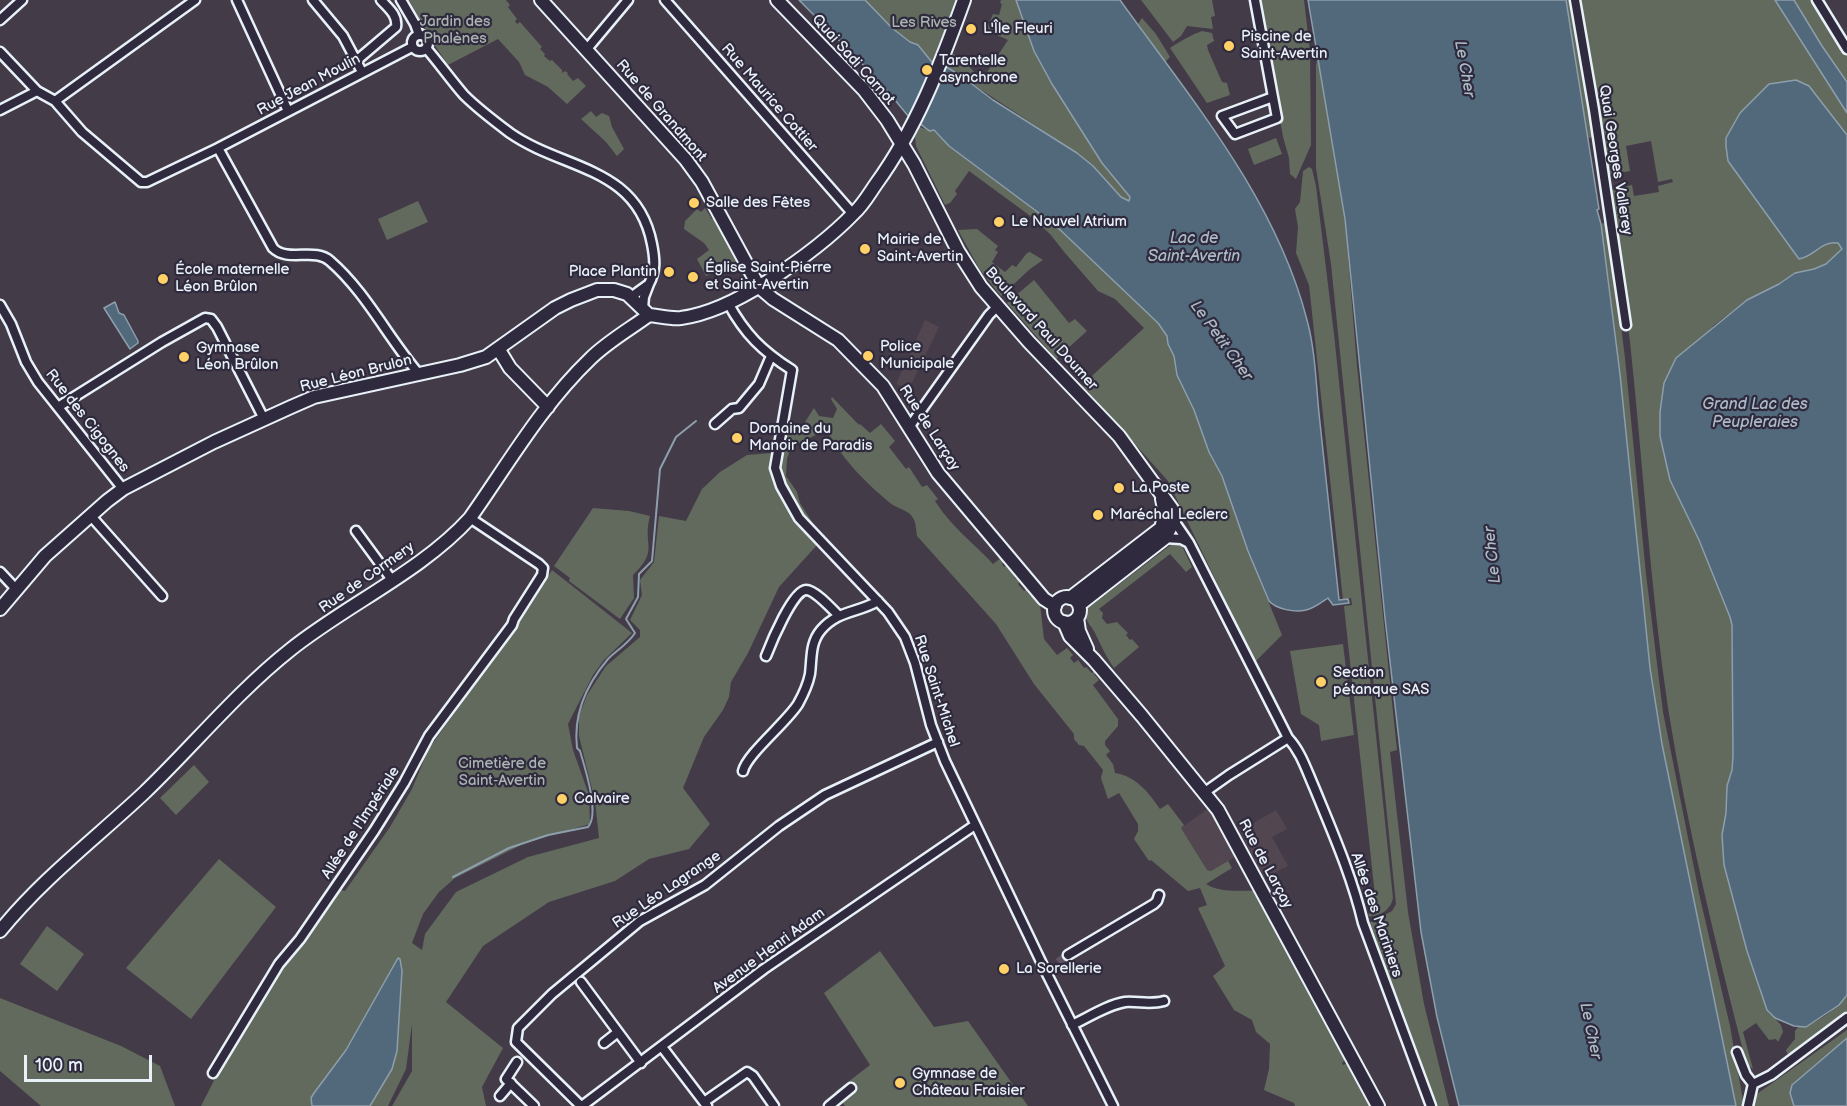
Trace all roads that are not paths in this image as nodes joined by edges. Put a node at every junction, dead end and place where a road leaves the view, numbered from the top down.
1 (22, 0) edge
2 (195, 0) edge
3 (237, 0) edge
4 (313, 0) edge
5 (381, 0) edge
6 (401, 0) edge
7 (541, 0) edge
8 (628, 0) edge
9 (665, 0) edge
10 (777, 0) edge
11 (964, 0) edge
12 (1255, 0) edge
13 (1575, 0) edge
14 (1817, 0) edge
15 (0, 20) edge
16 (418, 34) junction
17 (412, 47) junction
18 (426, 48) junction
19 (587, 49) junction
20 (1847, 50) edge
21 (0, 52) edge
22 (356, 61) junction
23 (362, 72) junction
24 (37, 91) junction
25 (1273, 97) junction
26 (55, 100) junction
27 (0, 110) edge
28 (288, 111) junction
29 (903, 144) junction
30 (218, 148) junction
31 (853, 214) junction
32 (649, 285) junction
33 (759, 286) junction
34 (631, 297) junction
35 (728, 303) junction
36 (0, 305) edge
37 (997, 307) junction
38 (646, 312) junction
39 (1626, 325) dead end
40 (499, 350) junction
41 (771, 356) junction
42 (419, 374) junction
43 (58, 406) junction
44 (548, 407) junction
45 (264, 419) junction
46 (715, 424) dead end
47 (910, 426) junction
48 (123, 489) junction
49 (1158, 489) junction
50 (90, 515) junction
51 (470, 518) junction
52 (1174, 521) junction
53 (356, 531) dead end
54 (1165, 538) junction
55 (1189, 543) junction
56 (0, 572) edge
57 (392, 580) junction
58 (16, 589) junction
59 (162, 596) dead end
60 (878, 601) junction
61 (1055, 606) junction
62 (0, 609) edge
63 (1072, 611) junction
64 (838, 616) junction
65 (766, 656) dead end
66 (1288, 738) junction
67 (938, 742) junction
68 (743, 771) dead end
69 (1205, 792) junction
70 (975, 825) junction
71 (1159, 895) dead end
72 (0, 932) edge
73 (1068, 955) tunnel mouth
74 (581, 982) dead end
75 (1164, 1001) dead end
76 (1847, 1018) edge
77 (1072, 1025) junction
78 (618, 1032) junction
79 (604, 1043) dead end
80 (662, 1047) junction
81 (1737, 1052) dead end
82 (517, 1062) dead end
83 (641, 1063) junction
84 (213, 1073) dead end
85 (511, 1083) junction
86 (1753, 1084) junction
87 (851, 1088) dead end
88 (500, 1096) dead end
89 (706, 1104) edge
90 (532, 1106) edge
91 (582, 1106) edge
92 (774, 1106) edge
93 (829, 1106) edge
94 (1113, 1106) edge
95 (1378, 1106) edge
96 (1431, 1106) edge
97 (1748, 1106) edge

1 - 15 street
2 - 26 street
3 - 28 street
4 - 22 street
5 - 22 street
6 - 16 street
7 - 19 main road, Rue de Grandmont
8 - 19 street
9 - 31 street, Rue Maurice Cottier
10 - 29 main road, Quai Sadi Carnot
11 - 29 main road
12 - 25 street
13 - 39 street, Quai Georges Vallerey
14 - 20 street
16 - 17 street
16 - 18 street
17 - 18 street
17 - 23 street, Rue Jean Moulin
18 - 32 street
19 - 33 main road, Rue de Grandmont
21 - 24 street
22 - 23 street
23 - 28 street, Rue Jean Moulin
24 - 26 street
24 - 27 street
25 - 25 street
26 - 30 street, Rue Jean Moulin
28 - 30 street, Rue Jean Moulin
29 - 31 main road
29 - 37 main road, Boulevard Paul Doumer
30 - 42 street
31 - 33 main road
32 - 34 street
32 - 38 street
33 - 35 main road
33 - 47 main road, Rue de Larçay
34 - 38 main road, Rue Léon Brulon
34 - 40 main road, Rue Léon Brulon
35 - 38 main road
35 - 41 street, Rue Saint-Michel
36 - 43 street, Rue des Cigognes
37 - 47 street
37 - 49 main road, Boulevard Paul Doumer
38 - 44 main road, Rue de Cormery
40 - 42 main road, Rue Léon Brulon
40 - 44 main road
41 - 46 street
41 - 60 street, Rue Saint-Michel
42 - 45 main road, Rue Léon Brulon
43 - 45 street
43 - 48 street, Rue des Cigognes
44 - 51 main road, Rue de Cormery
45 - 48 main road, Rue Léon Brulon
47 - 61 main road, Rue de Larçay
48 - 50 main road, Rue Léon Brulon
49 - 52 main road, Boulevard Paul Doumer
49 - 63 main road
50 - 58 main road, Rue Léon Brulon
50 - 59 street
51 - 57 main road, Rue de Cormery
51 - 84 street, Allée de l'Impériale
52 - 54 main road
52 - 55 street, Allée des Mariniers
53 - 57 street
54 - 55 street
54 - 63 main road
55 - 66 street, Allée des Mariniers
56 - 58 street
57 - 72 main road, Rue de Cormery
58 - 62 main road, Rue Léon Brulon
60 - 64 street
60 - 67 street, Rue Saint-Michel
61 - 63 main road, Rue de Larçay
61 - 63 main road
63 - 69 main road, Rue de Larçay
64 - 65 street
64 - 68 street
66 - 69 street
66 - 96 street, Allée des Mariniers
67 - 70 street, Rue Saint-Michel
67 - 91 street, Rue Léo Lagrange
69 - 95 main road, Rue de Larçay
70 - 77 street, Rue Saint-Michel
70 - 80 street, Avenue Henri Adam
71 - 73 street
74 - 78 street
75 - 77 street
76 - 86 street
77 - 94 street, Rue Saint-Michel
78 - 79 street
78 - 83 street
80 - 83 street, Avenue Henri Adam
80 - 89 street
81 - 86 street
82 - 85 street
83 - 91 street, Avenue Henri Adam
85 - 88 street
85 - 90 street
86 - 97 street
87 - 93 street
89 - 92 street

